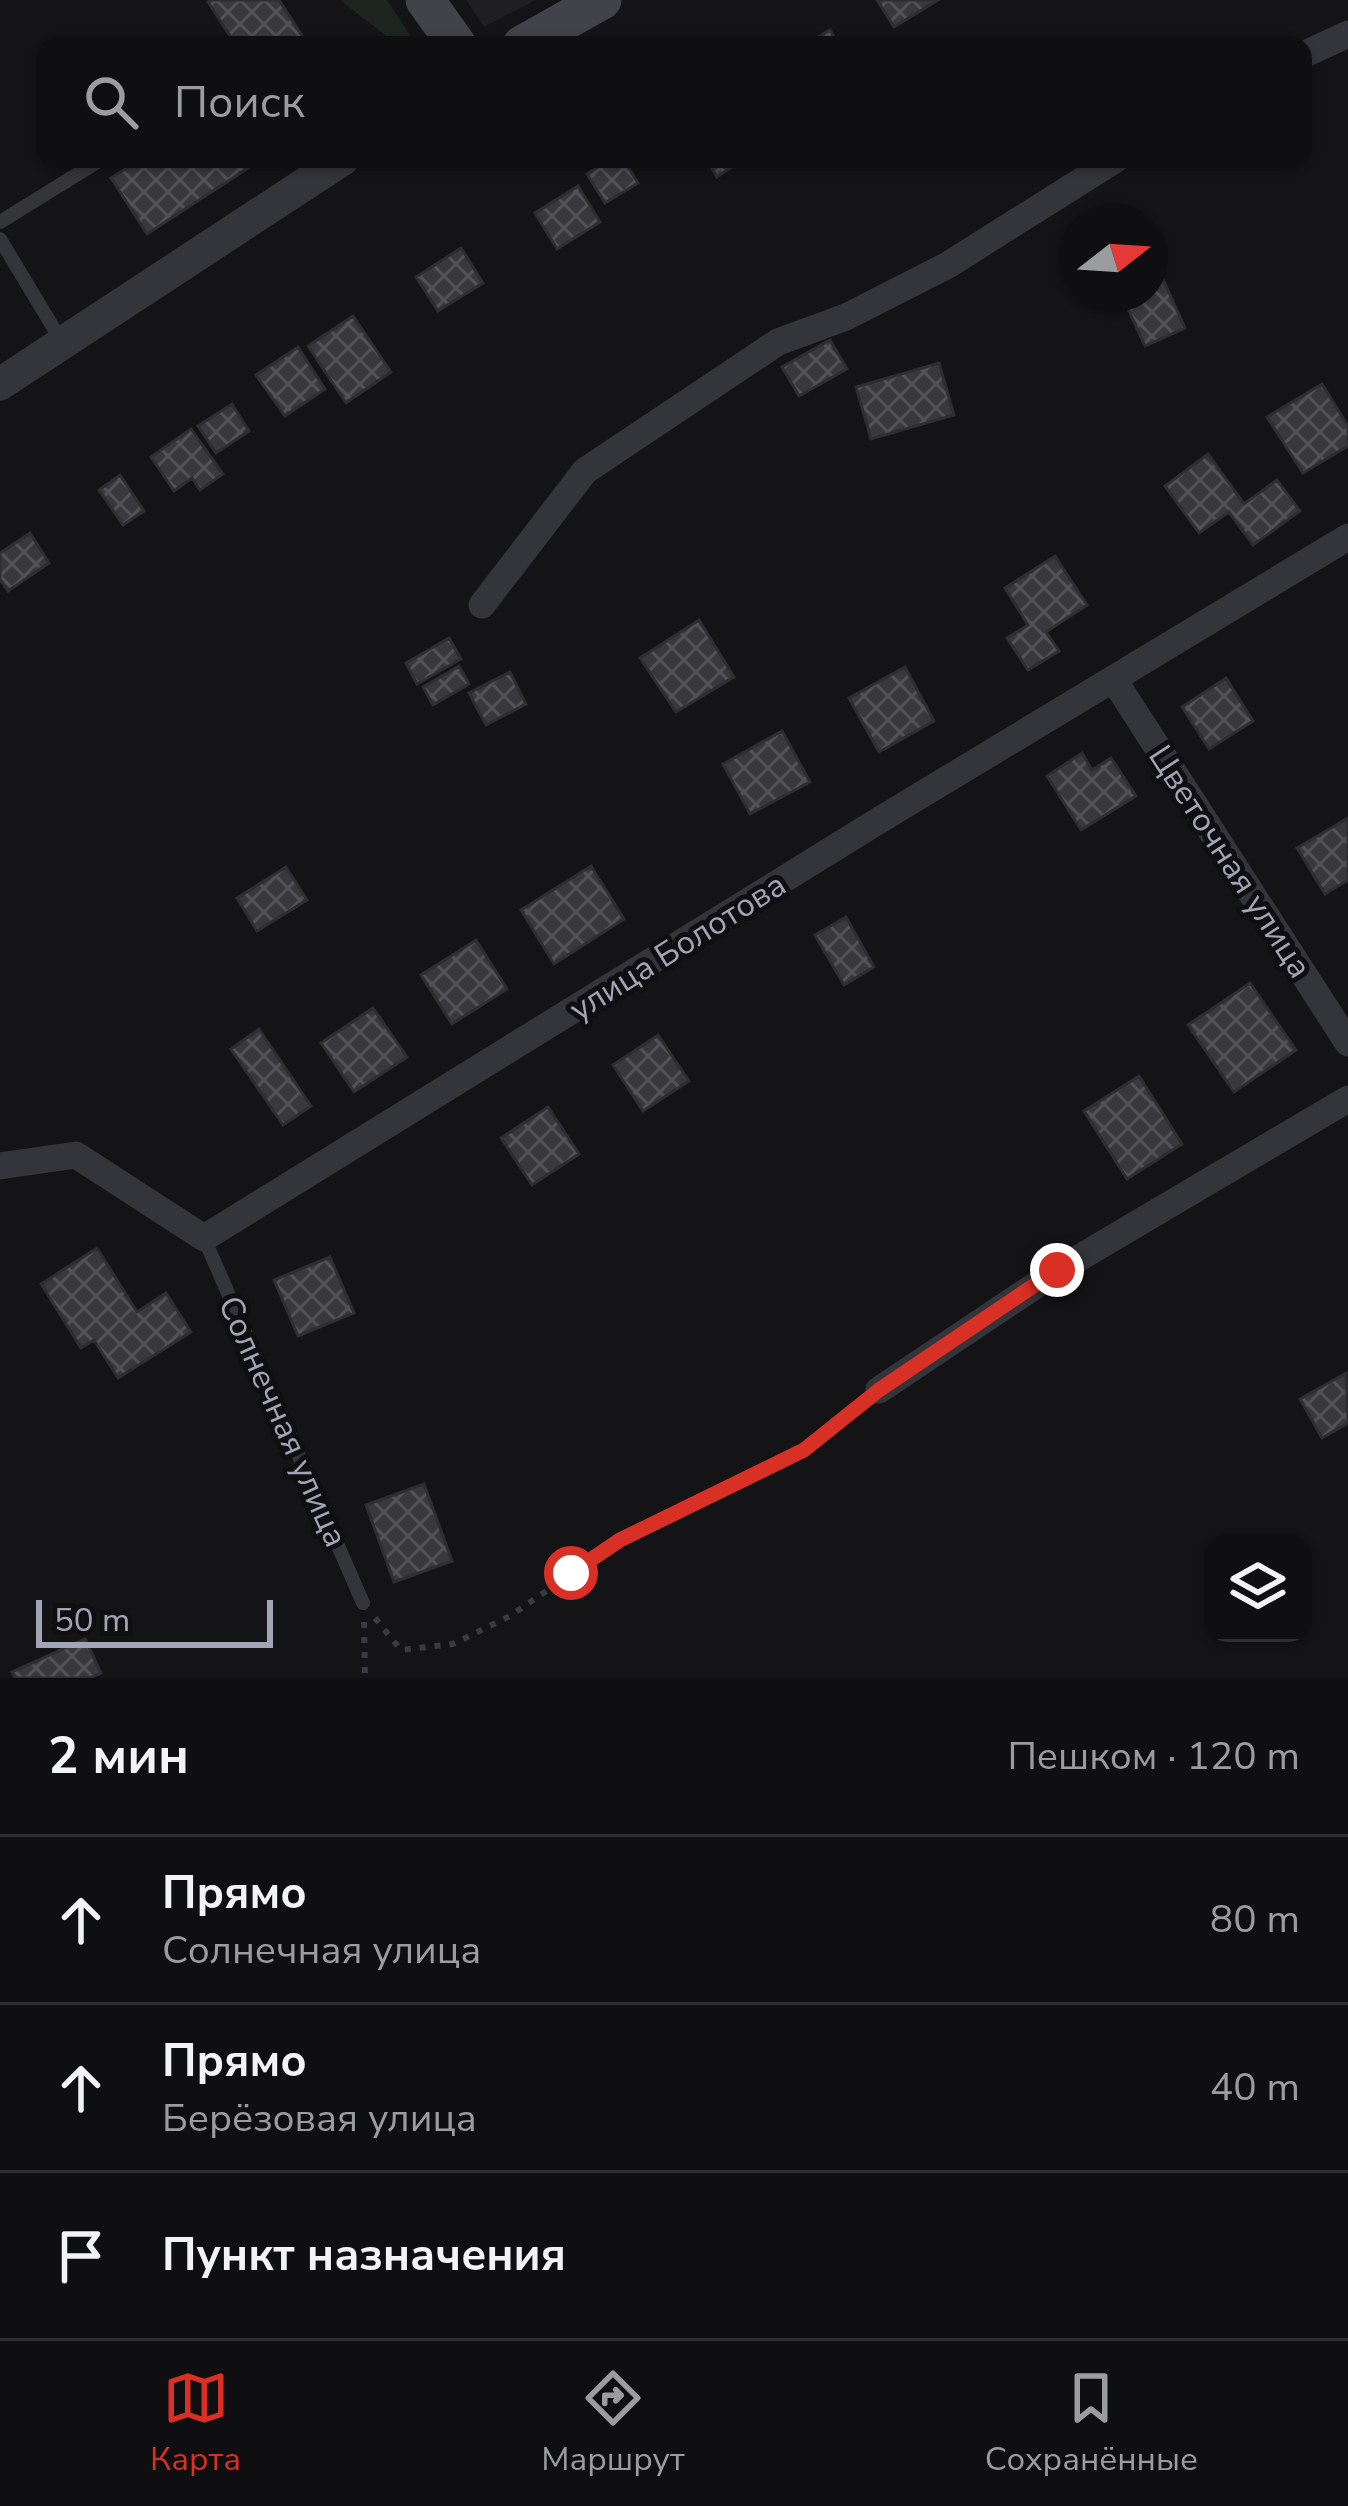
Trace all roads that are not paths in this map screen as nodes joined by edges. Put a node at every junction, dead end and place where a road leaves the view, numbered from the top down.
1 (425, 0) edge
2 (602, 0) edge
3 (1348, 34) edge
4 (451, 36) edge
5 (538, 36) edge
6 (1312, 51) edge
7 (87, 168) edge
8 (329, 168) edge
9 (1102, 168) edge
10 (0, 222) edge
11 (0, 239) edge
12 (64, 344) junction
13 (3, 375) edge
14 (1348, 537) edge
15 (482, 605) dead end
16 (1114, 680) junction
17 (1348, 1043) edge
18 (1348, 1099) edge
19 (0, 1166) edge
20 (204, 1238) junction
21 (879, 1390) road end
22 (363, 1604) road end

1 - 4 main road
2 - 5 main road
3 - 6 street
7 - 10 lane
8 - 12 street
9 - 15 street
11 - 12 lane
12 - 13 street
14 - 16 street, улица Болотова
16 - 17 street, Цветочная улица
16 - 20 street, улица Болотова
18 - 21 street
19 - 20 street
20 - 22 lane, Солнечная улица

